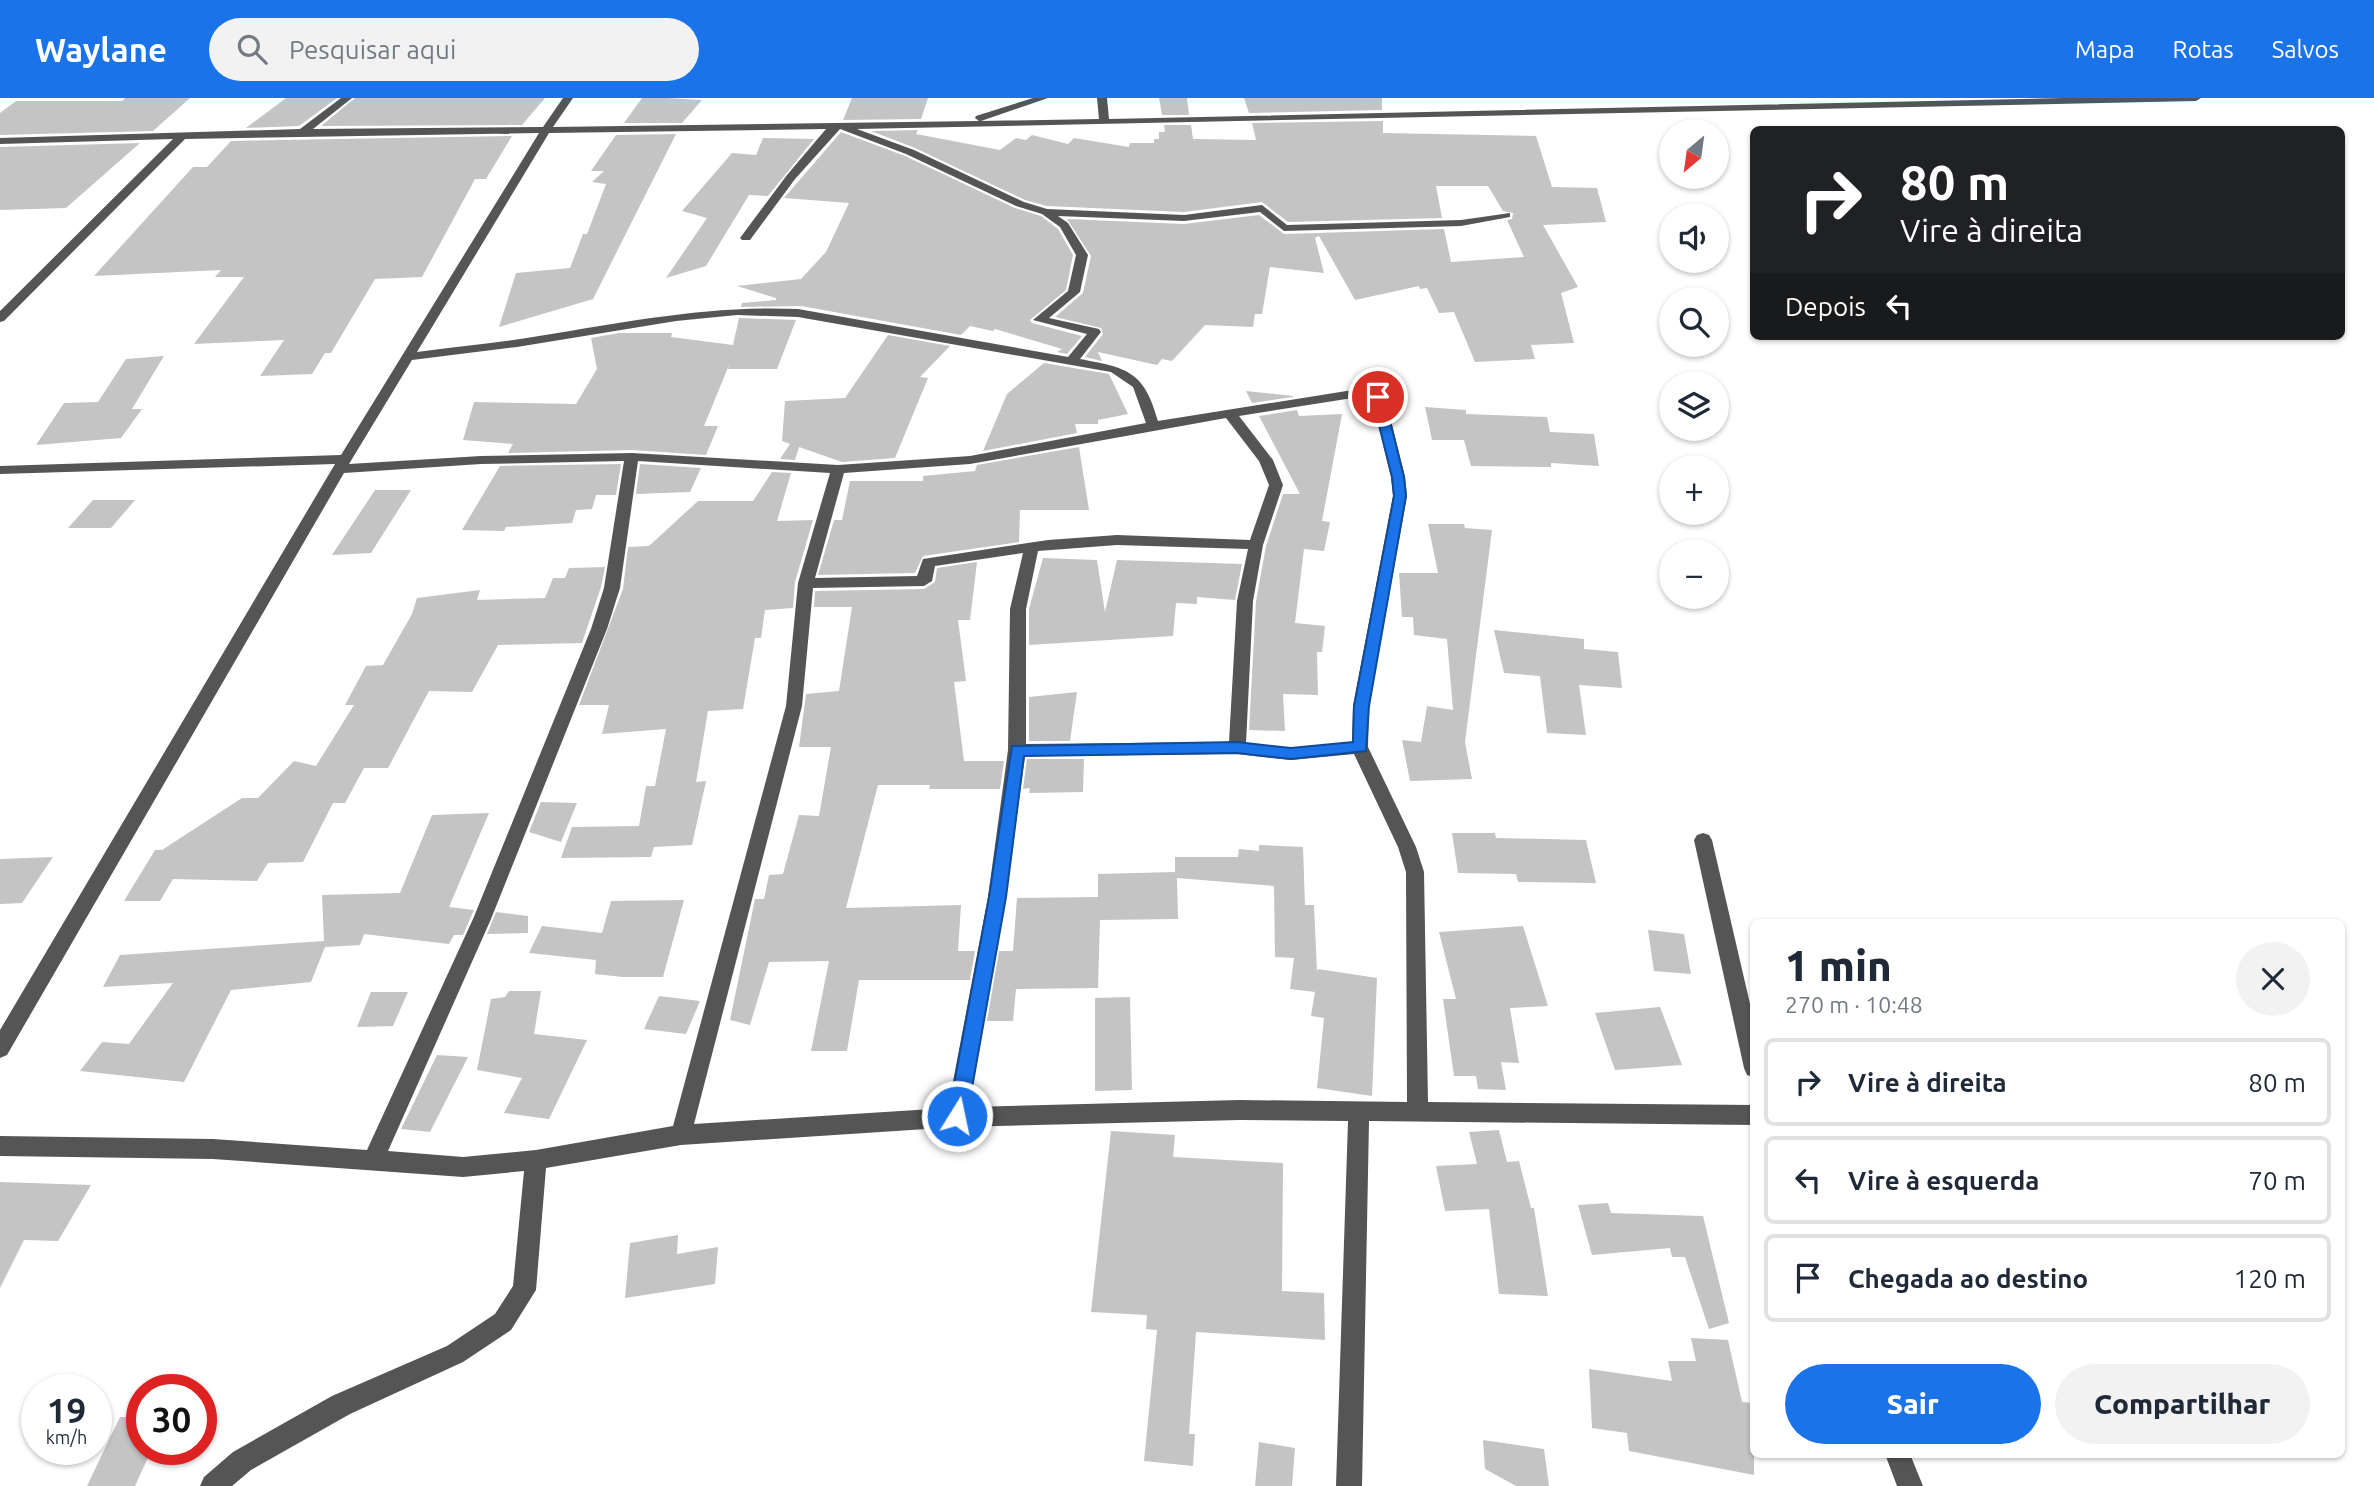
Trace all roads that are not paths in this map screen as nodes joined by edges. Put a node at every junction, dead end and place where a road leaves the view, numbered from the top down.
1 (347, 98) edge
2 (568, 98) edge
3 (1043, 98) edge
4 (1102, 98) edge
5 (2196, 98) edge
6 (1104, 122) junction
7 (963, 123) junction
8 (836, 124) junction
9 (546, 130) junction
10 (303, 132) junction
11 (182, 136) junction
12 (0, 141) edge
13 (1045, 212) junction
14 (1506, 215) dead end
15 (746, 238) dead end
16 (0, 318) edge
17 (406, 357) junction
18 (1071, 362) junction
19 (1230, 414) junction
20 (1153, 426) junction
21 (632, 457) junction
22 (343, 464) junction
23 (838, 468) junction
24 (0, 470) edge
25 (1256, 545) junction
26 (1032, 547) junction
27 (806, 583) junction
28 (1360, 747) junction
29 (1237, 748) junction
30 (1017, 750) junction
31 (1703, 840) dead end
32 (0, 1049) edge
33 (1750, 1051) edge
34 (1359, 1110) junction
35 (1418, 1113) junction
36 (1750, 1115) edge
37 (957, 1116) junction
38 (681, 1135) junction
39 (0, 1146) edge
40 (536, 1160) junction
41 (373, 1161) junction
42 (1899, 1458) edge
43 (213, 1486) edge
44 (1349, 1486) edge
45 (1910, 1486) edge

1 - 10 street
2 - 9 street
3 - 7 street
4 - 6 street
5 - 6 street
6 - 7 street
7 - 8 street
8 - 9 street
8 - 13 street
8 - 15 street
9 - 10 street
9 - 17 street
10 - 11 street
11 - 12 street
11 - 16 street
13 - 14 street
13 - 18 street
17 - 18 street
17 - 22 street
18 - 20 street
19 - 20 street
19 - 25 street
19 - 28 street
20 - 23 street
21 - 22 street
21 - 23 street
21 - 41 street
22 - 24 street
22 - 32 street
23 - 27 street
25 - 26 street
25 - 29 street
26 - 27 street
26 - 30 street
27 - 38 street
28 - 29 street
28 - 35 street
29 - 30 street
30 - 37 street
31 - 33 street
34 - 35 street
34 - 37 street
34 - 44 street
35 - 36 street
37 - 38 street
38 - 40 street
39 - 41 street
40 - 41 street
40 - 43 street
42 - 45 street

